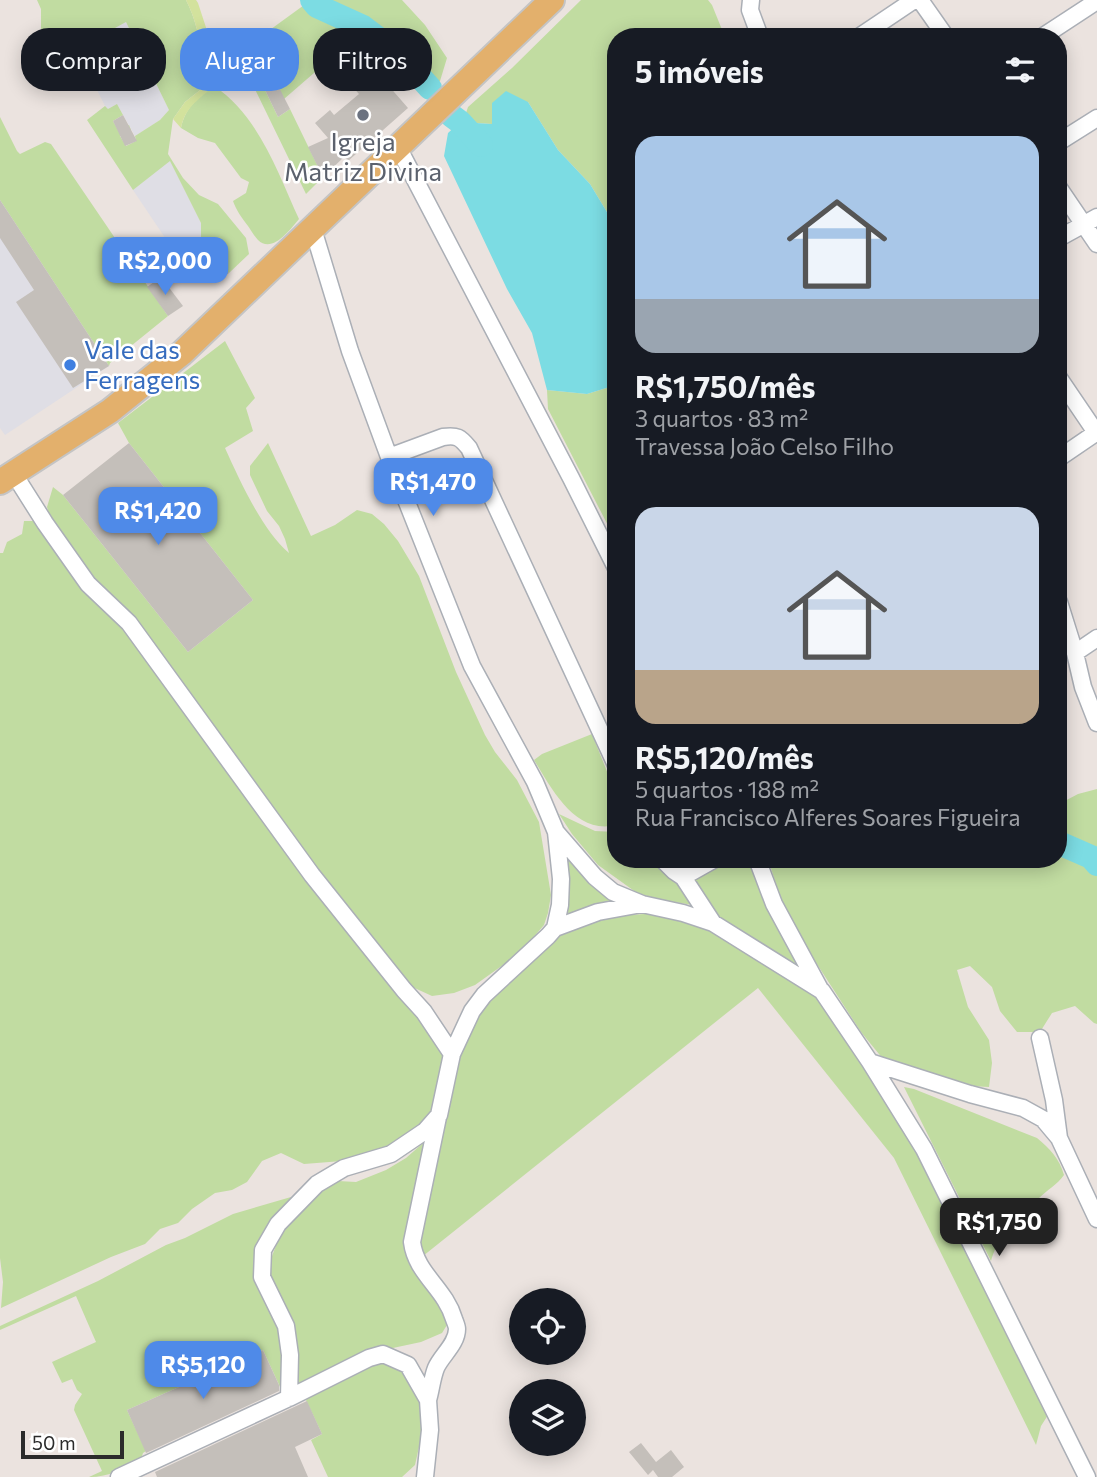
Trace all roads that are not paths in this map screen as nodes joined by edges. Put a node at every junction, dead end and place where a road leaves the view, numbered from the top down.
1 (552, 0) edge
2 (914, 0) edge
3 (920, 0) edge
4 (1097, 1) edge
5 (750, 5) edge
6 (757, 28) edge
7 (872, 28) edge
8 (940, 28) edge
9 (1056, 28) edge
10 (1097, 118) edge
11 (1067, 137) edge
12 (398, 147) junction
13 (1067, 197) edge
14 (1090, 221) edge
15 (313, 229) junction
16 (1067, 234) edge
17 (1097, 244) edge
18 (1067, 390) edge
19 (1097, 433) edge
20 (1067, 453) edge
21 (389, 457) junction
22 (7, 478) edge
23 (607, 551) edge
24 (1067, 628) edge
25 (1097, 638) edge
26 (1075, 653) junction
27 (1097, 723) edge
28 (607, 746) edge
29 (556, 832) junction
30 (671, 868) edge
31 (699, 868) edge
32 (760, 868) edge
33 (683, 877) junction
34 (642, 904) junction
35 (713, 923) junction
36 (555, 928) junction
37 (822, 991) junction
38 (1040, 1038) dead end
39 (452, 1054) junction
40 (870, 1062) junction
41 (439, 1115) junction
42 (1059, 1138) junction
43 (1097, 1219) edge
44 (289, 1398) junction
45 (428, 1400) junction
46 (421, 1475) edge
47 (119, 1477) edge
48 (1087, 1477) edge

1 - 12 main road
2 - 7 street
3 - 8 street
4 - 9 street
5 - 6 street
10 - 11 street
12 - 15 main road
12 - 23 street
13 - 14 street
14 - 16 street
14 - 17 street
15 - 21 street
15 - 22 main road
18 - 19 street
19 - 20 street
21 - 28 street
21 - 29 street
22 - 39 street
24 - 26 street
25 - 26 street
26 - 27 street
29 - 34 street
29 - 36 street
30 - 33 street
31 - 33 street
32 - 37 street
33 - 35 street
34 - 35 street
34 - 36 street
35 - 37 street
36 - 39 street
37 - 40 street
38 - 42 street
39 - 41 street
40 - 42 street
40 - 48 street
41 - 44 street
41 - 45 street
42 - 43 street
44 - 45 street
44 - 47 street
45 - 46 street

